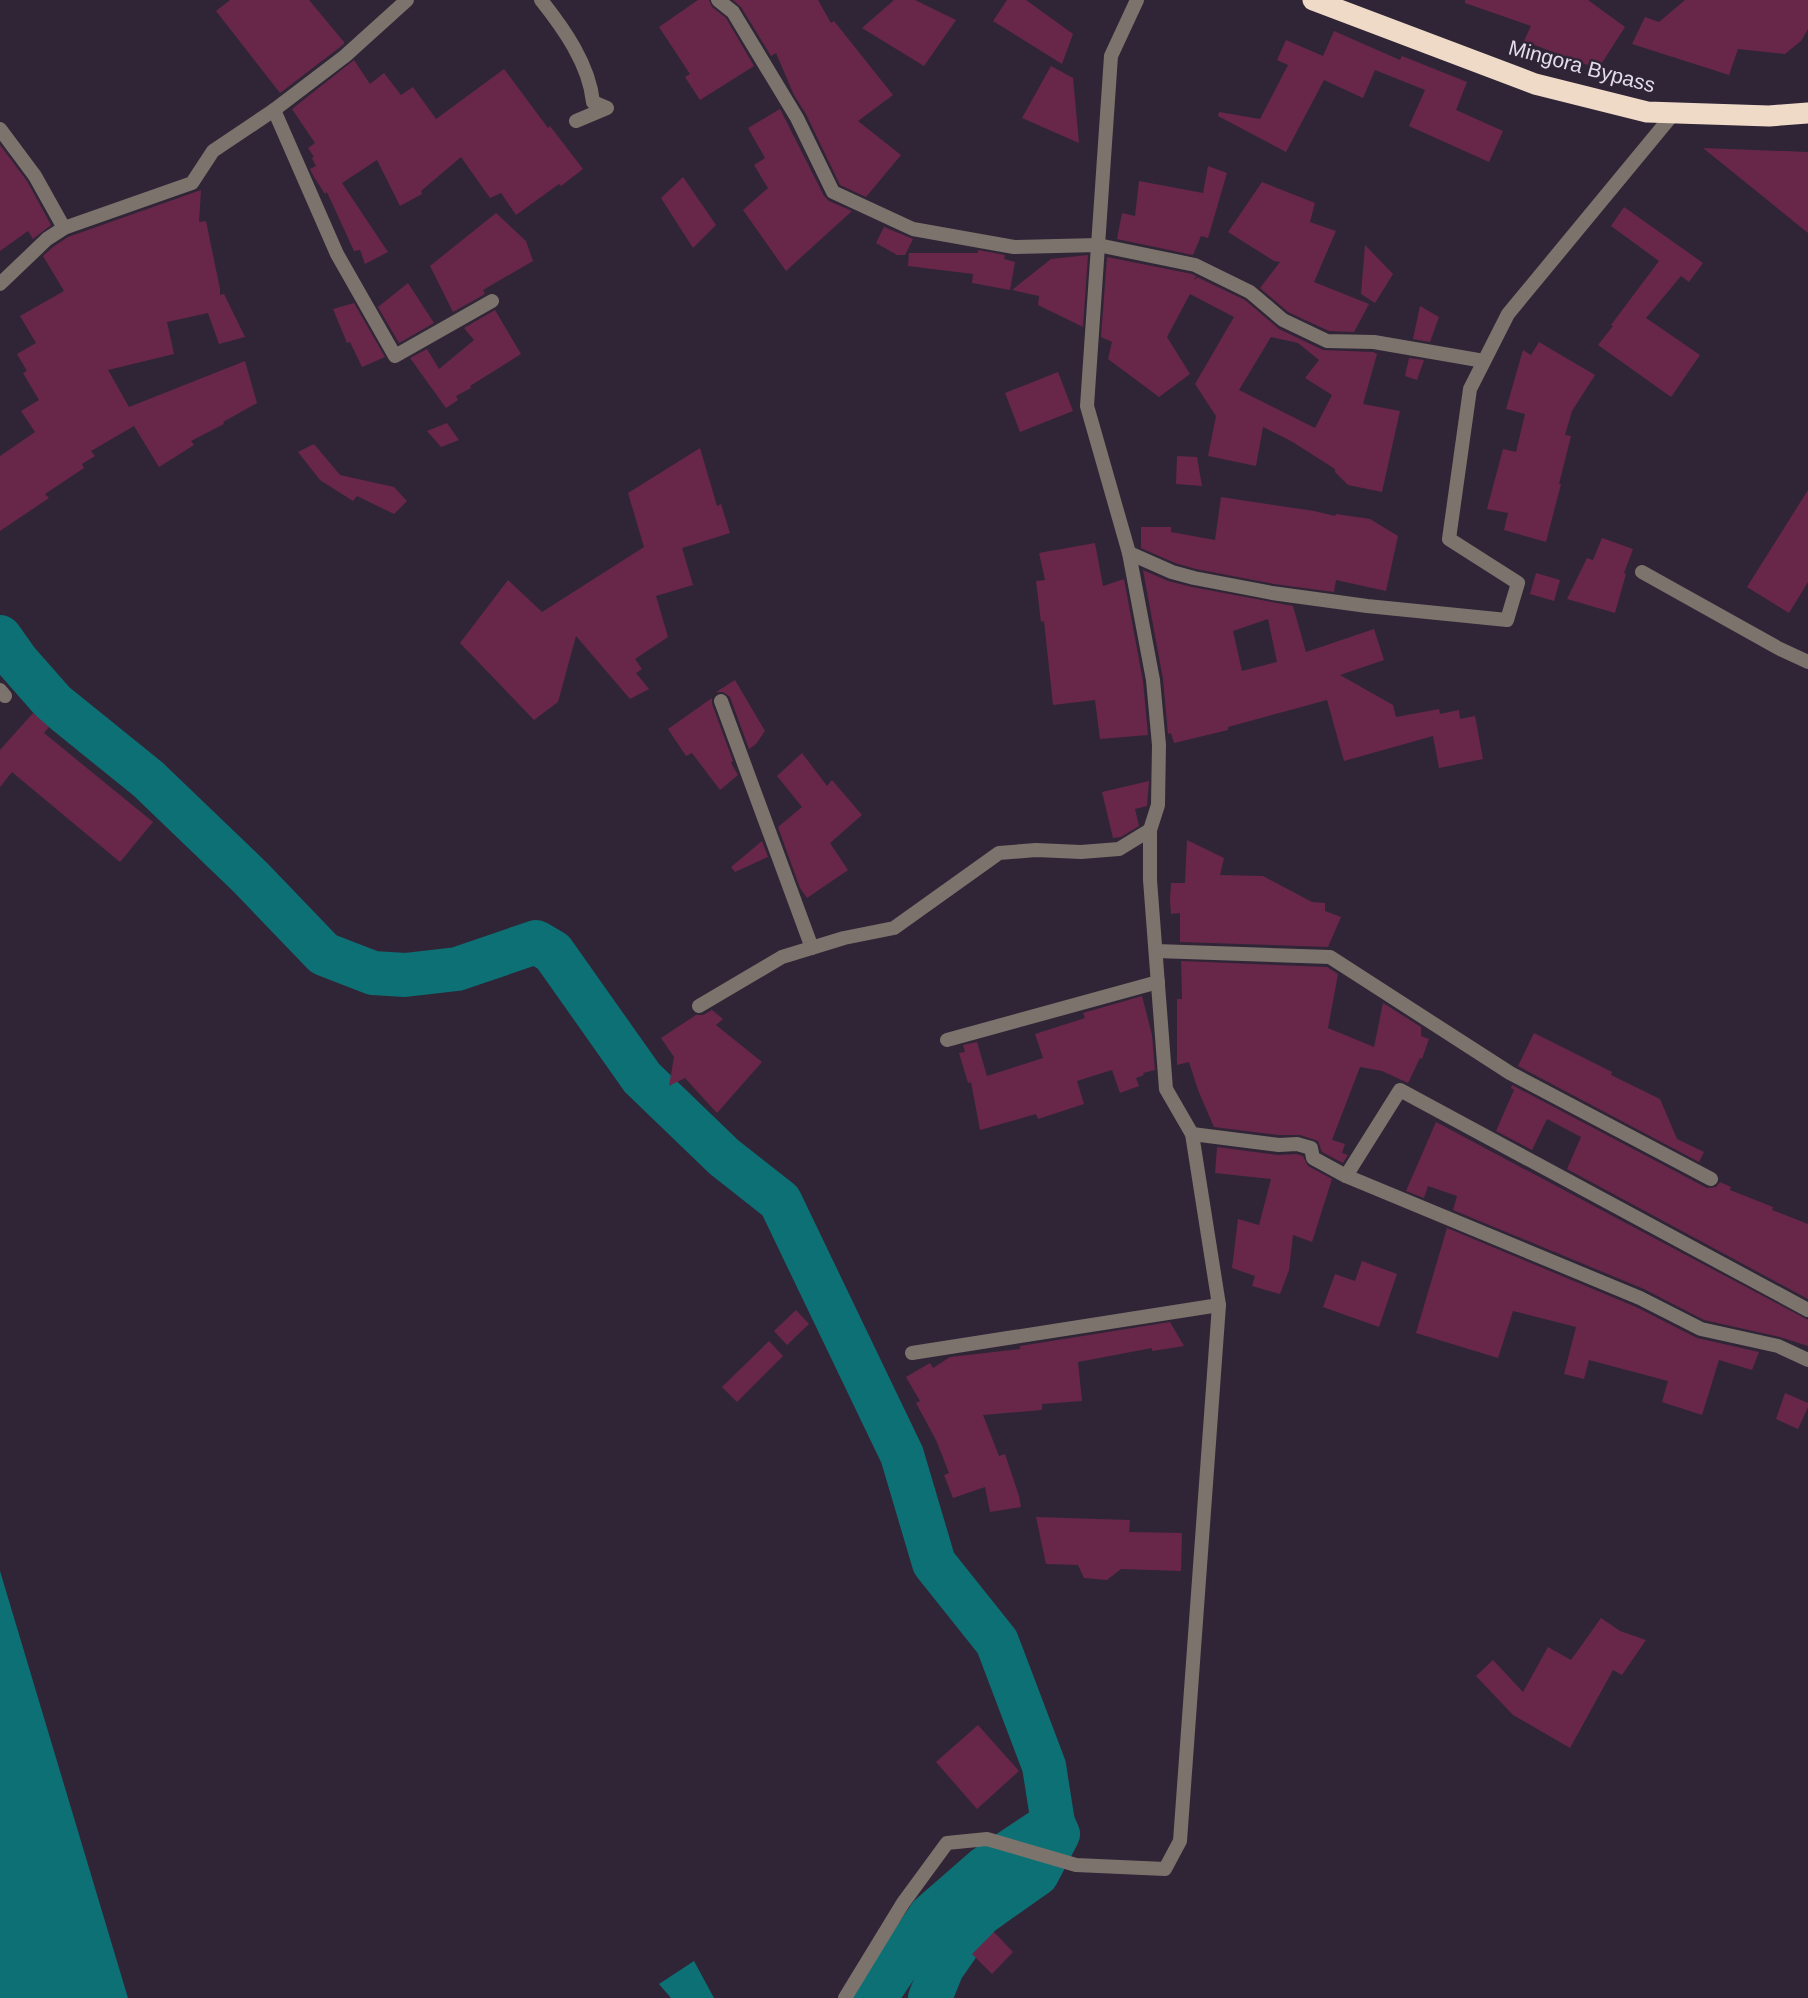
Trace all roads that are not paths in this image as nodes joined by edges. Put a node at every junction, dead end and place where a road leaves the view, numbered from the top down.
1 (407, 0) edge
2 (541, 0) edge
3 (718, 0) edge
4 (1137, 0) edge
5 (1313, 0) edge
6 (274, 110) junction
7 (1674, 113) junction
8 (1808, 113) edge
9 (576, 121) dead end
10 (0, 129) edge
11 (64, 228) junction
12 (1098, 244) junction
13 (0, 284) edge
14 (492, 302) dead end
15 (1484, 361) junction
16 (1129, 553) junction
17 (1642, 572) dead end
18 (1808, 662) edge
19 (721, 701) dead end
20 (1150, 830) junction
21 (812, 948) junction
22 (1156, 951) junction
23 (1158, 982) junction
24 (699, 1006) dead end
25 (947, 1041) dead end
26 (1192, 1134) junction
27 (1346, 1176) junction
28 (1711, 1179) dead end
29 (1219, 1306) junction
30 (1808, 1310) edge
31 (912, 1353) dead end
32 (1808, 1360) edge
33 (845, 1998) edge

1 - 6 street
2 - 9 street
3 - 12 street
4 - 12 street
5 - 7 highway, Mingora Bypass
6 - 11 street
6 - 14 street
7 - 8 highway, Mingora Bypass
7 - 15 street
10 - 11 street
11 - 13 street
12 - 15 street
12 - 16 street
15 - 16 street
16 - 20 street
17 - 18 street
19 - 21 street
20 - 21 street
20 - 22 street
21 - 24 street
22 - 23 street
22 - 28 street
23 - 25 street
23 - 26 street
26 - 27 street
26 - 29 street
27 - 30 street
27 - 32 street
29 - 31 street
29 - 33 street

